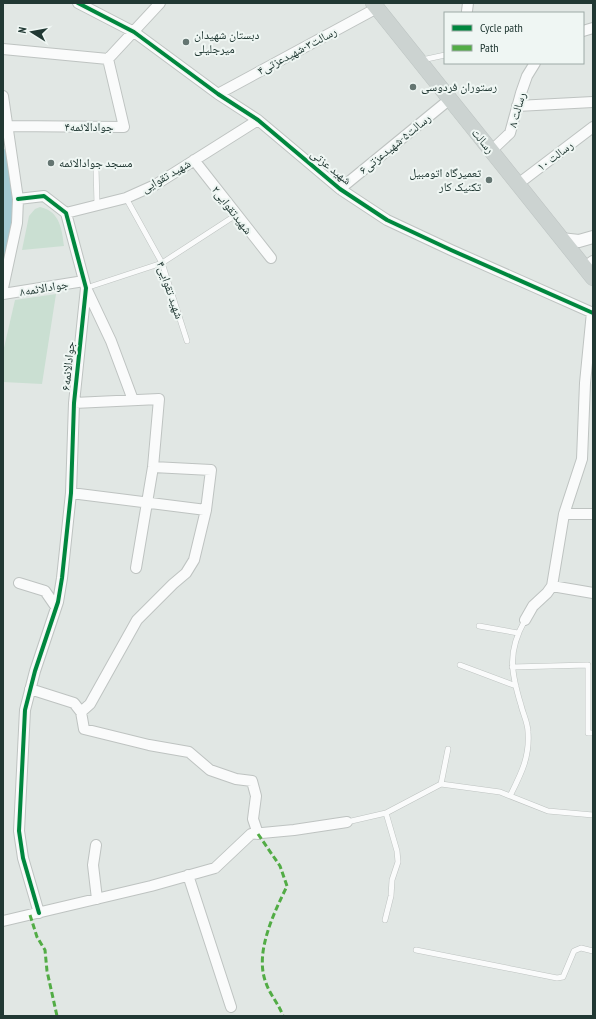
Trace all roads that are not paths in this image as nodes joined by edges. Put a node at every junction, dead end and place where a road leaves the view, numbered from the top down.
1 (78, 3) edge
2 (160, 3) edge
3 (375, 6) edge
4 (134, 32) junction
5 (3, 49) edge
6 (444, 55) edge
7 (108, 59) junction
8 (419, 60) junction
9 (534, 64) edge
10 (218, 94) junction
11 (3, 96) edge
12 (450, 99) junction
13 (593, 102) edge
14 (517, 106) junction
15 (258, 120) junction
16 (8, 126) junction
17 (593, 127) edge
18 (7, 145) edge
19 (491, 150) junction
20 (194, 160) junction
21 (96, 166) dead end
22 (518, 184) junction
23 (340, 188) junction
24 (126, 198) junction
25 (18, 199) junction
26 (97, 205) junction
27 (66, 213) junction
28 (236, 215) junction
29 (593, 237) edge
30 (561, 239) junction
31 (271, 258) dead end
32 (162, 263) junction
33 (590, 269) edge
34 (85, 284) junction
35 (3, 288) edge
36 (3, 294) edge
37 (592, 312) edge
38 (187, 341) dead end
39 (133, 400) junction
40 (74, 403) junction
41 (154, 468) junction
42 (71, 493) junction
43 (147, 502) junction
44 (206, 510) junction
45 (564, 514) junction
46 (593, 514) edge
47 (136, 568) dead end
48 (18, 583) dead end
49 (552, 586) junction
50 (593, 593) edge
51 (56, 607) junction
52 (525, 620) joint
53 (479, 626) dead end
54 (518, 633) junction
55 (460, 665) dead end
56 (512, 667) junction
57 (516, 686) junction
58 (30, 689) junction
59 (81, 712) junction
60 (593, 733) edge
61 (448, 749) dead end
62 (441, 784) junction
63 (510, 796) junction
64 (386, 813) junction
65 (593, 815) edge
66 (346, 822) joint
67 (258, 834) junction
68 (96, 845) dead end
69 (188, 875) junction
70 (97, 899) junction
71 (39, 913) junction
72 (385, 920) dead end
73 (3, 921) edge
74 (416, 950) dead end
75 (593, 951) edge
76 (231, 1007) dead end

1 - 4 street, شهید عزتی
2 - 4 street
3 - 8 main road, رسالت
3 - 10 street, رسالت۳-شهیدعزتی۴
4 - 7 street
4 - 10 street, شهید عزتی
5 - 7 street
6 - 8 lane
7 - 16 street, جوادالائمه۴
8 - 12 main road, رسالت
9 - 14 street, رسالت ۸
10 - 15 street, شهید عزتی
11 - 16 street
12 - 19 main road, رسالت
12 - 23 street, رسالت۵-شهیدعزتی۶
13 - 14 street
14 - 19 street, رسالت ۸
15 - 20 street, شهید تقوایی
15 - 23 street, شهید عزتی
16 - 18 street
17 - 22 street, رسالت ۱۰
18 - 25 street
19 - 22 main road, رسالت
20 - 24 street, شهید تقوایی
20 - 28 street, شهیدتقوایی۲
21 - 26 lane
22 - 30 main road, رسالت
23 - 37 street, شهید عزتی
24 - 26 street, شهید تقوایی
24 - 32 lane, شهید تقوایی۴
25 - 27 street
25 - 35 street
26 - 27 street, شهید تقوایی
27 - 34 street, جوادالائمه۶
28 - 31 street, شهیدتقوایی۲
28 - 32 lane
29 - 30 street
30 - 33 main road, رسالت
32 - 34 lane
32 - 38 lane, شهید تقوایی۴
34 - 36 street, جوادالائمه۸
34 - 39 street
34 - 40 street, جوادالائمه۶
37 - 45 street
39 - 40 street
39 - 41 street
40 - 42 street, جوادالائمه۶
41 - 43 street
41 - 44 street
42 - 43 street
42 - 51 street, جوادالائمه۶
43 - 44 street
43 - 47 street
44 - 59 street
45 - 46 street
45 - 49 street
48 - 51 street
49 - 50 street
49 - 52 street
51 - 58 street, جوادالائمه۶
52 - 54 lane
53 - 54 lane
54 - 56 lane
55 - 57 lane
56 - 57 lane
56 - 60 lane
57 - 63 lane
58 - 59 street
58 - 71 street, جوادالائمه۶
59 - 67 street
61 - 62 lane
62 - 63 lane
62 - 64 lane
63 - 65 lane
64 - 66 lane
64 - 72 lane
66 - 67 street
67 - 69 street
68 - 70 street
69 - 70 street
69 - 76 street
70 - 71 street
71 - 73 street
74 - 75 lane

